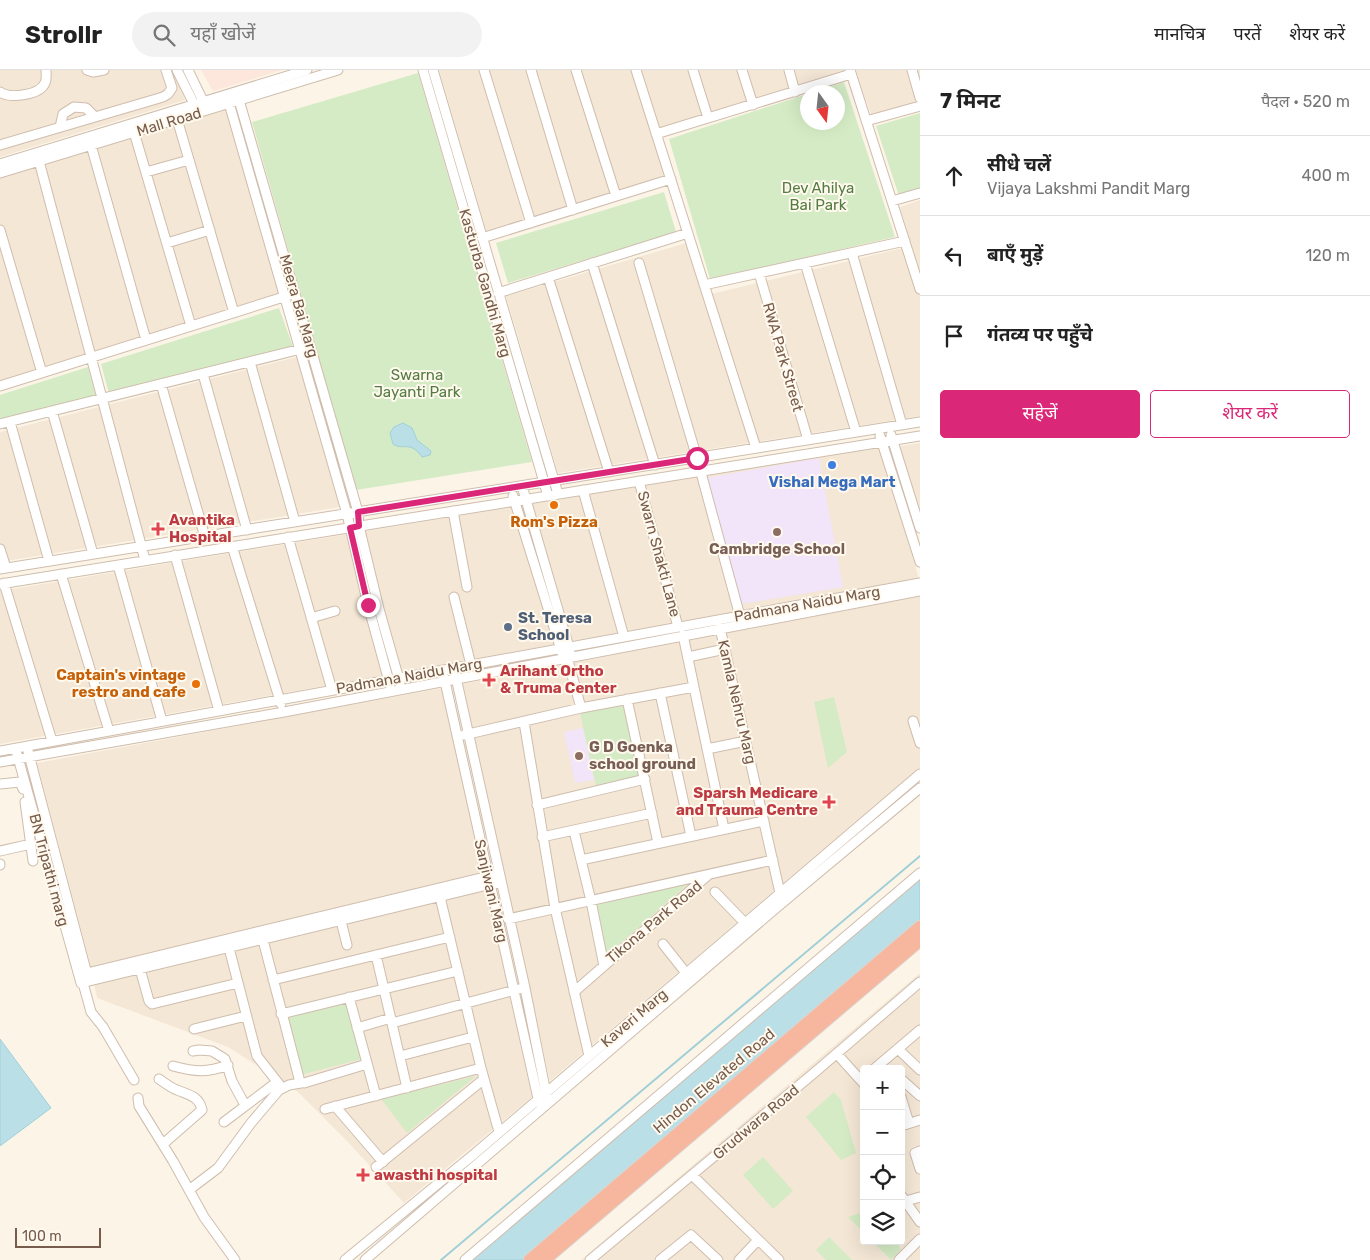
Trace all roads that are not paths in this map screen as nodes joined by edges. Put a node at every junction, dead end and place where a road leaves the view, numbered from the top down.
1 (46, 70) edge
2 (87, 70) edge
3 (104, 70) edge
4 (166, 70) edge
5 (177, 70) edge
6 (188, 70) edge
7 (306, 70) edge
8 (338, 70) edge
9 (423, 70) edge
10 (433, 70) edge
11 (484, 70) edge
12 (531, 70) edge
13 (576, 70) edge
14 (636, 70) edge
15 (693, 70) edge
16 (742, 70) edge
17 (789, 70) edge
18 (912, 70) edge
19 (850, 72) edge
20 (0, 92) edge
21 (796, 92) junction
22 (920, 98) edge
23 (239, 100) junction
24 (199, 103) junction
25 (229, 103) junction
26 (753, 105) junction
27 (920, 106) edge
28 (96, 117) junction
29 (708, 118) junction
30 (177, 119) junction
31 (82, 120) junction
32 (866, 121) junction
33 (72, 124) junction
34 (60, 127) junction
35 (134, 132) junction
36 (656, 134) junction
37 (78, 140) junction
38 (90, 141) junction
39 (0, 145) edge
40 (189, 160) junction
41 (39, 161) junction
42 (0, 164) edge
43 (146, 172) junction
44 (0, 173) edge
45 (671, 179) junction
46 (920, 193) edge
47 (616, 196) junction
48 (892, 201) junction
49 (573, 210) junction
50 (531, 223) junction
51 (0, 230) edge
52 (210, 230) junction
53 (688, 233) junction
54 (482, 238) junction
55 (905, 241) junction
56 (167, 244) junction
57 (852, 253) junction
58 (639, 262) dead end
59 (592, 263) junction
60 (805, 263) junction
61 (759, 273) junction
62 (489, 276) junction
63 (548, 277) junction
64 (704, 285) junction
65 (920, 289) edge
66 (498, 292) junction
67 (295, 293) junction
68 (285, 296) junction
69 (234, 312) junction
70 (191, 326) junction
71 (146, 340) junction
72 (310, 347) junction
73 (300, 350) junction
74 (91, 357) junction
75 (250, 362) junction
76 (42, 372) junction
77 (203, 374) junction
78 (160, 384) junction
79 (0, 386) edge
80 (102, 399) junction
81 (52, 411) junction
82 (10, 422) junction
83 (920, 422) edge
84 (0, 424) edge
85 (902, 425) junction
86 (889, 427) junction
87 (878, 429) junction
88 (856, 432) junction
89 (920, 436) edge
90 (808, 440) junction
91 (893, 440) junction
92 (882, 442) junction
93 (756, 448) junction
94 (697, 458) junction
95 (654, 465) junction
96 (700, 471) junction
97 (609, 472) junction
98 (554, 481) junction
99 (639, 481) junction
100 (544, 482) junction
101 (522, 486) junction
102 (511, 488) junction
103 (583, 490) junction
104 (558, 494) junction
105 (548, 496) junction
106 (525, 499) junction
107 (515, 501) junction
108 (453, 511) junction
109 (358, 512) junction
110 (347, 514) junction
111 (918, 514) edge
112 (295, 522) junction
113 (355, 527) junction
114 (920, 528) edge
115 (247, 530) junction
116 (205, 537) junction
117 (288, 537) junction
118 (232, 546) junction
119 (141, 547) junction
120 (0, 549) edge
121 (93, 554) junction
122 (174, 555) junction
123 (144, 560) junction
124 (49, 562) junction
125 (920, 562) edge
126 (118, 564) junction
127 (3, 569) edge
128 (62, 574) junction
129 (2, 583) edge
130 (920, 583) edge
131 (467, 587) dead end
132 (920, 591) edge
133 (454, 597) dead end
134 (335, 611) dead end
135 (311, 618) junction
136 (741, 620) junction
137 (720, 628) junction
138 (681, 631) junction
139 (624, 637) junction
140 (564, 648) junction
141 (725, 649) junction
142 (567, 657) junction
143 (688, 657) junction
144 (471, 665) junction
145 (454, 668) junction
146 (442, 670) junction
147 (399, 678) junction
148 (456, 678) junction
149 (388, 680) junction
150 (444, 680) junction
151 (694, 687) junction
152 (402, 688) junction
153 (332, 690) junction
154 (391, 690) junction
155 (660, 693) junction
156 (628, 699) junction
157 (280, 700) junction
158 (581, 708) junction
159 (219, 711) junction
160 (284, 712) junction
161 (162, 721) junction
162 (913, 721) dead end
163 (524, 722) junction
164 (109, 732) junction
165 (468, 734) junction
166 (457, 736) junction
167 (746, 741) junction
168 (52, 742) junction
169 (920, 743) edge
170 (26, 746) junction
171 (15, 748) junction
172 (707, 749) junction
173 (0, 751) edge
174 (29, 757) junction
175 (18, 759) junction
176 (0, 762) edge
177 (920, 774) edge
178 (645, 779) junction
179 (0, 784) edge
180 (920, 788) edge
181 (537, 805) junction
182 (652, 813) junction
183 (764, 821) junction
184 (724, 829) junction
185 (574, 831) junction
186 (34, 832) junction
187 (691, 836) junction
188 (542, 838) junction
189 (658, 843) junction
190 (31, 844) junction
191 (0, 851) edge
192 (581, 860) junction
193 (773, 860) junction
194 (34, 861) dead end
195 (920, 873) edge
196 (710, 874) junction
197 (499, 878) junction
198 (489, 880) junction
199 (715, 892) dead end
200 (780, 893) junction
201 (440, 897) junction
202 (591, 901) junction
203 (554, 908) junction
204 (508, 919) junction
205 (341, 921) junction
206 (745, 923) junction
207 (920, 927) edge
208 (450, 937) junction
209 (263, 940) junction
210 (920, 940) edge
211 (663, 944) dead end
212 (347, 945) dead end
213 (229, 948) junction
214 (376, 955) junction
215 (604, 966) junction
216 (140, 969) junction
217 (458, 971) junction
218 (686, 973) junction
219 (85, 980) junction
220 (273, 980) junction
221 (920, 982) edge
222 (238, 983) junction
223 (525, 988) junction
224 (384, 989) junction
225 (514, 990) junction
226 (574, 992) junction
227 (349, 997) junction
228 (466, 1004) junction
229 (281, 1014) junction
230 (246, 1016) junction
231 (391, 1020) junction
232 (358, 1028) junction
233 (194, 1029) dead end
234 (920, 1030) edge
235 (473, 1037) junction
236 (898, 1049) junction
237 (193, 1051) dead end
238 (837, 1054) junction
239 (400, 1056) junction
240 (589, 1056) junction
241 (228, 1064) junction
242 (367, 1064) junction
243 (886, 1065) edge
244 (173, 1066) dead end
245 (481, 1068) junction
246 (920, 1070) edge
247 (860, 1078) edge
248 (159, 1079) dead end
249 (484, 1079) junction
250 (134, 1080) dead end
251 (302, 1083) junction
252 (905, 1083) edge
253 (279, 1085) junction
254 (407, 1088) junction
255 (546, 1093) junction
256 (376, 1096) junction
257 (920, 1096) edge
258 (138, 1098) dead end
259 (538, 1100) junction
260 (548, 1104) junction
261 (246, 1105) junction
262 (335, 1106) junction
263 (325, 1109) dead end
264 (541, 1111) junction
265 (920, 1120) edge
266 (224, 1122) dead end
267 (905, 1124) edge
268 (499, 1132) junction
269 (163, 1144) junction
270 (920, 1151) edge
271 (920, 1169) edge
272 (692, 1175) junction
273 (189, 1190) junction
274 (920, 1197) edge
275 (905, 1198) edge
276 (905, 1200) edge
277 (920, 1222) edge
278 (920, 1239) edge
279 (758, 1240) junction
280 (367, 1242) junction
281 (376, 1251) junction
282 (663, 1259) edge
283 (235, 1260) edge
284 (346, 1260) edge
285 (365, 1260) edge
286 (465, 1260) edge
287 (530, 1260) edge
288 (544, 1260) edge
289 (590, 1260) edge
290 (718, 1260) edge
291 (738, 1260) edge
292 (779, 1260) edge
293 (899, 1260) edge

1 - 20 street
2 - 3 street
4 - 28 street
5 - 24 street
6 - 24 street
7 - 24 street, Mall Road
8 - 23 street, Mall Road
9 - 62 street, Kasturba Gandhi Marg
10 - 54 street, Kasturba Gandhi Marg
11 - 50 street
12 - 49 street
13 - 47 street
14 - 36 street
15 - 29 street
16 - 26 street
17 - 21 street
18 - 22 street
19 - 21 street
19 - 32 street
21 - 26 street
23 - 25 street, Mall Road
23 - 67 street, Meera Bai Marg
24 - 38 street, Mall Road
25 - 30 street, Mall Road
25 - 68 street, Meera Bai Marg
26 - 29 street
27 - 32 street
28 - 31 street
28 - 34 street
29 - 36 street
30 - 35 street, Mall Road
30 - 40 street
31 - 33 street
31 - 38 street
32 - 48 street
33 - 34 street
33 - 37 street
34 - 39 street
35 - 38 street, Mall Road
35 - 43 street
36 - 45 street
37 - 38 street, Mall Road
37 - 42 street, Mall Road
38 - 41 street, Mall Road
38 - 71 street
40 - 43 street
40 - 52 street
41 - 44 street, Mall Road
41 - 74 street
43 - 56 street
45 - 47 street
45 - 53 street
46 - 48 street
47 - 49 street
48 - 55 street
49 - 50 street
50 - 54 street
51 - 76 street
52 - 56 street
52 - 69 street
53 - 59 street
53 - 64 street
54 - 62 street, Kasturba Gandhi Marg
55 - 57 street
55 - 65 street
56 - 70 street
57 - 60 street
57 - 85 street
58 - 94 street
59 - 63 street
59 - 95 street
60 - 61 street
60 - 88 street
61 - 64 street
61 - 90 street, RWA Park Street
62 - 66 street, Kasturba Gandhi Marg
62 - 100 street, Kasturba Gandhi Marg
63 - 66 street
63 - 97 street
64 - 93 street
66 - 98 street, Kasturba Gandhi Marg
67 - 68 street
67 - 72 street, Meera Bai Marg
68 - 69 street
68 - 73 street, Meera Bai Marg
69 - 70 street
70 - 71 street
71 - 74 street
72 - 73 street
72 - 109 street, Meera Bai Marg
73 - 75 street
73 - 110 street, Meera Bai Marg
74 - 76 street
74 - 80 street
75 - 77 street
75 - 112 street
76 - 79 street
77 - 78 street
77 - 115 street
78 - 80 street
78 - 116 street
80 - 81 street
80 - 119 street
81 - 82 street
81 - 121 street
82 - 84 street
82 - 124 street
83 - 85 street
85 - 86 street
86 - 87 street
86 - 91 street
87 - 88 street
87 - 92 street
88 - 90 street
89 - 91 street
90 - 93 street
91 - 92 street
91 - 111 street
92 - 96 street
92 - 125 street
93 - 94 street
94 - 95 street
94 - 96 street
95 - 97 street
96 - 99 street
96 - 136 street
97 - 98 street
98 - 100 street
98 - 104 street, Kasturba Gandhi Marg
99 - 103 street
99 - 138 street, Swarn Shakti Lane
100 - 101 street
100 - 105 street, Kasturba Gandhi Marg
101 - 102 street
101 - 106 street
102 - 107 street
102 - 109 street
103 - 104 street
103 - 139 street
104 - 105 street
105 - 106 street
106 - 107 street
106 - 140 street
107 - 108 street
107 - 140 street
108 - 113 street
108 - 131 street
109 - 110 street
109 - 113 street, Meera Bai Marg
110 - 112 street
110 - 113 street, Meera Bai Marg
111 - 114 street
112 - 115 street
113 - 117 street
113 - 147 street
113 - 149 street
115 - 116 street
116 - 119 street
117 - 118 street
117 - 135 street
118 - 122 street
118 - 157 street
119 - 121 street
119 - 123 street
120 - 127 street
121 - 124 street
122 - 123 street
122 - 159 street
123 - 126 street
124 - 127 street
126 - 128 street
126 - 161 street
128 - 129 street
128 - 164 street
129 - 168 street
130 - 136 street, Padmana Naidu Marg
132 - 136 street, Padmana Naidu Marg
133 - 144 street
134 - 135 street
135 - 153 street
136 - 137 street, Padmana Naidu Marg
136 - 138 street, Padmana Naidu Marg
137 - 138 street, Padmana Naidu Marg
137 - 141 street, Kamla Nehru Marg
138 - 139 street, Padmana Naidu Marg
138 - 142 street, Padmana Naidu Marg
138 - 143 street, Swarn Shakti Lane
139 - 140 street, Padmana Naidu Marg
140 - 142 street
140 - 144 street, Padmana Naidu Marg
141 - 143 street
141 - 167 street, Kamla Nehru Marg
142 - 148 street, Padmana Naidu Marg
142 - 158 street
143 - 151 street, Swarn Shakti Lane
144 - 145 street, Padmana Naidu Marg
145 - 146 street, Padmana Naidu Marg
145 - 148 street, Sanjiwani Marg
146 - 147 street, Padmana Naidu Marg
146 - 150 street, Sanjiwani Marg
147 - 149 street, Padmana Naidu Marg
147 - 152 street
148 - 150 street, Padmana Naidu Marg
148 - 165 street, Sanjiwani Marg
149 - 153 street, Padmana Naidu Marg
149 - 154 street
150 - 152 street, Padmana Naidu Marg
150 - 166 street, Sanjiwani Marg
151 - 155 street
151 - 172 street, Swarn Shakti Lane
152 - 154 street, Padmana Naidu Marg
153 - 157 street, Padmana Naidu Marg
154 - 160 street, Padmana Naidu Marg
155 - 156 street
155 - 187 street
156 - 158 street
156 - 178 street
157 - 159 street, Padmana Naidu Marg
157 - 160 street
158 - 163 street
159 - 161 street, Padmana Naidu Marg
160 - 174 street, Padmana Naidu Marg
161 - 164 street, Padmana Naidu Marg
162 - 169 street
163 - 165 street
163 - 181 street
164 - 168 street, Padmana Naidu Marg
165 - 166 street
165 - 197 street, Sanjiwani Marg
166 - 198 street, Sanjiwani Marg
167 - 172 street
167 - 183 street, Kamla Nehru Marg
168 - 170 street, Padmana Naidu Marg
170 - 171 street, Padmana Naidu Marg
170 - 174 street
171 - 173 street
171 - 175 street
172 - 184 street, Swarn Shakti Lane
174 - 175 street, Padmana Naidu Marg
174 - 219 street
175 - 176 street
175 - 186 street, BN Tripathi marg
177 - 200 street, Kaveri Marg
178 - 181 street
178 - 182 street
179 - 186 street
180 - 260 street, Kaveri Marg
181 - 188 street
182 - 185 street
182 - 189 street
183 - 184 street
183 - 193 street, Kamla Nehru Marg
184 - 187 street
185 - 188 street
185 - 192 street
186 - 190 street
186 - 219 street, BN Tripathi marg
187 - 189 street
188 - 203 street
189 - 192 street
190 - 191 street
190 - 194 street
192 - 202 street
193 - 196 street, Tikona Park Road
193 - 200 street, Kamla Nehru Marg
195 - 286 street
196 - 202 street, Tikona Park Road
196 - 215 street, Tikona Park Road
197 - 198 street
197 - 204 street, Sanjiwani Marg
198 - 201 street
198 - 219 street
198 - 225 street, Sanjiwani Marg
199 - 206 street
200 - 206 street, Kaveri Marg
201 - 205 street
201 - 208 street
202 - 203 street
202 - 215 street, Tikona Park Road
203 - 204 street
203 - 226 street
204 - 223 street, Sanjiwani Marg
205 - 209 street
205 - 212 street
206 - 218 street, Kaveri Marg
207 - 287 highway, Hindon Elevated Road
208 - 214 street
208 - 217 street
209 - 213 street
209 - 220 street
210 - 288 highway, Hindon Elevated Road
211 - 218 street
213 - 216 street
213 - 222 street
214 - 220 street
214 - 224 street
215 - 226 street
216 - 219 street
216 - 222 street
217 - 224 street
217 - 228 street
218 - 240 street, Kaveri Marg
219 - 250 street
220 - 229 street
221 - 238 street, Grudwara Road
222 - 230 street
223 - 225 street
223 - 255 street, Sanjiwani Marg
224 - 227 street
224 - 231 street
225 - 228 street
225 - 259 street, Sanjiwani Marg
226 - 240 street
227 - 229 street
227 - 232 street
228 - 231 street
228 - 235 street
229 - 251 street
230 - 233 street
230 - 253 street
231 - 232 street
231 - 239 street
232 - 242 street
234 - 236 street
235 - 239 street
235 - 245 street
236 - 243 street
236 - 246 street
237 - 241 street
238 - 247 street
238 - 272 street, Grudwara Road
239 - 254 street
240 - 255 street, Kaveri Marg
241 - 244 street
241 - 261 street
242 - 251 street
242 - 256 street
245 - 249 street
245 - 254 street
248 - 269 street
249 - 262 street
249 - 268 street
251 - 253 street
252 - 257 street
253 - 261 street
253 - 273 street
254 - 256 street
255 - 259 street, Kaveri Marg
255 - 260 street, Sanjiwani Marg
256 - 262 street
258 - 269 street
259 - 264 street, Sanjiwani Marg
259 - 268 street, Kaveri Marg
260 - 264 street, Kaveri Marg
261 - 266 street
262 - 263 street
264 - 281 street, Kaveri Marg
265 - 267 street
268 - 280 street, Kaveri Marg
269 - 273 street
270 - 271 street
272 - 279 street
272 - 289 street, Grudwara Road
273 - 283 street
274 - 275 street
276 - 277 street
278 - 293 street
279 - 291 street
279 - 292 street
280 - 281 street
280 - 284 street, Kaveri Marg
281 - 285 street, Kaveri Marg
282 - 290 street

